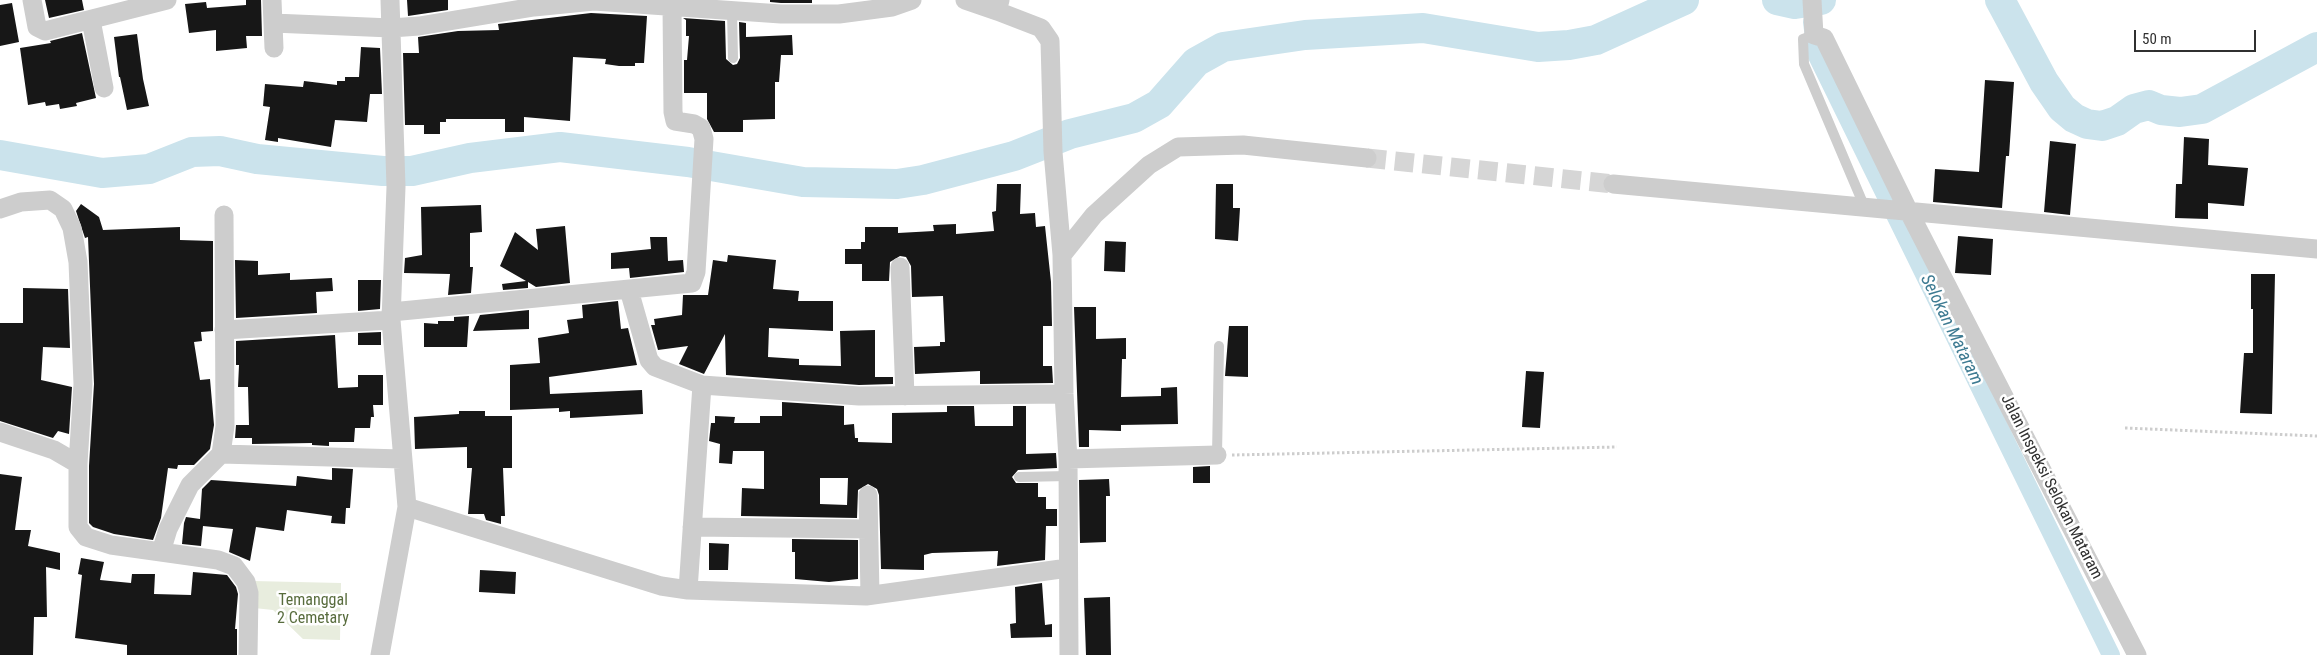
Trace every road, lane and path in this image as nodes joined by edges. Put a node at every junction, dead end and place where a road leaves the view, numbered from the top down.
1 (32, 0) edge
2 (167, 0) edge
3 (272, 0) edge
4 (390, 0) edge
5 (912, 0) edge
6 (965, 0) edge
7 (1812, 0) edge
8 (998, 5) edge
9 (672, 6) junction
10 (732, 10) junction
11 (91, 20) junction
12 (274, 23) junction
13 (391, 28) junction
14 (1814, 37) junction
15 (274, 48) dead end
16 (733, 58) dead end
17 (104, 88) dead end
18 (1367, 158) tunnel mouth
19 (1612, 184) tunnel mouth
20 (0, 209) edge
21 (1873, 209) junction
22 (1905, 210) junction
23 (224, 215) dead end
24 (2317, 249) edge
25 (1062, 255) junction
26 (900, 267) dead end
27 (629, 290) junction
28 (391, 316) junction
29 (224, 330) junction
30 (1219, 346) dead end
31 (702, 385) junction
32 (1064, 394) junction
33 (905, 396) junction
34 (2125, 428) dead end
35 (0, 432) edge
36 (2317, 436) edge
37 (1617, 447) dead end
38 (221, 454) junction
39 (1217, 455) junction
40 (402, 458) junction
41 (78, 464) junction
42 (1068, 467) junction
43 (1019, 477) dead end
44 (868, 495) dead end
45 (407, 507) junction
46 (692, 527) junction
47 (868, 529) junction
48 (162, 552) junction
49 (1068, 568) junction
50 (688, 590) junction
51 (870, 595) junction
52 (248, 655) edge
53 (380, 655) edge
54 (1069, 655) edge
55 (2137, 655) edge

1 - 11 street
2 - 11 street
3 - 12 street
4 - 13 street
5 - 10 street
6 - 8 street
7 - 14 street, Jalan Inspeksi Selokan Mataram
8 - 25 street
9 - 10 street
9 - 13 street
9 - 27 street
10 - 16 lane
11 - 17 street
12 - 13 street
12 - 15 street
13 - 28 street
14 - 21 lane
14 - 22 street, Jalan Inspeksi Selokan Mataram
18 - 25 street
19 - 21 street
20 - 41 street
21 - 22 street
22 - 24 street
22 - 55 street, Jalan Inspeksi Selokan Mataram
23 - 29 street
25 - 32 street
26 - 33 street
27 - 28 street
27 - 31 street
28 - 29 street
28 - 40 street
29 - 38 street
30 - 39 lane
31 - 33 street
31 - 46 street
32 - 33 street
32 - 42 street
34 - 36 path
35 - 41 street
37 - 39 path
38 - 40 street
38 - 48 street
39 - 42 street
40 - 45 street
41 - 48 street
42 - 43 lane
42 - 49 street
44 - 47 street
45 - 50 street
45 - 53 street
46 - 47 street
46 - 50 street
47 - 51 street
48 - 52 street
49 - 51 street
49 - 54 street
50 - 51 street

